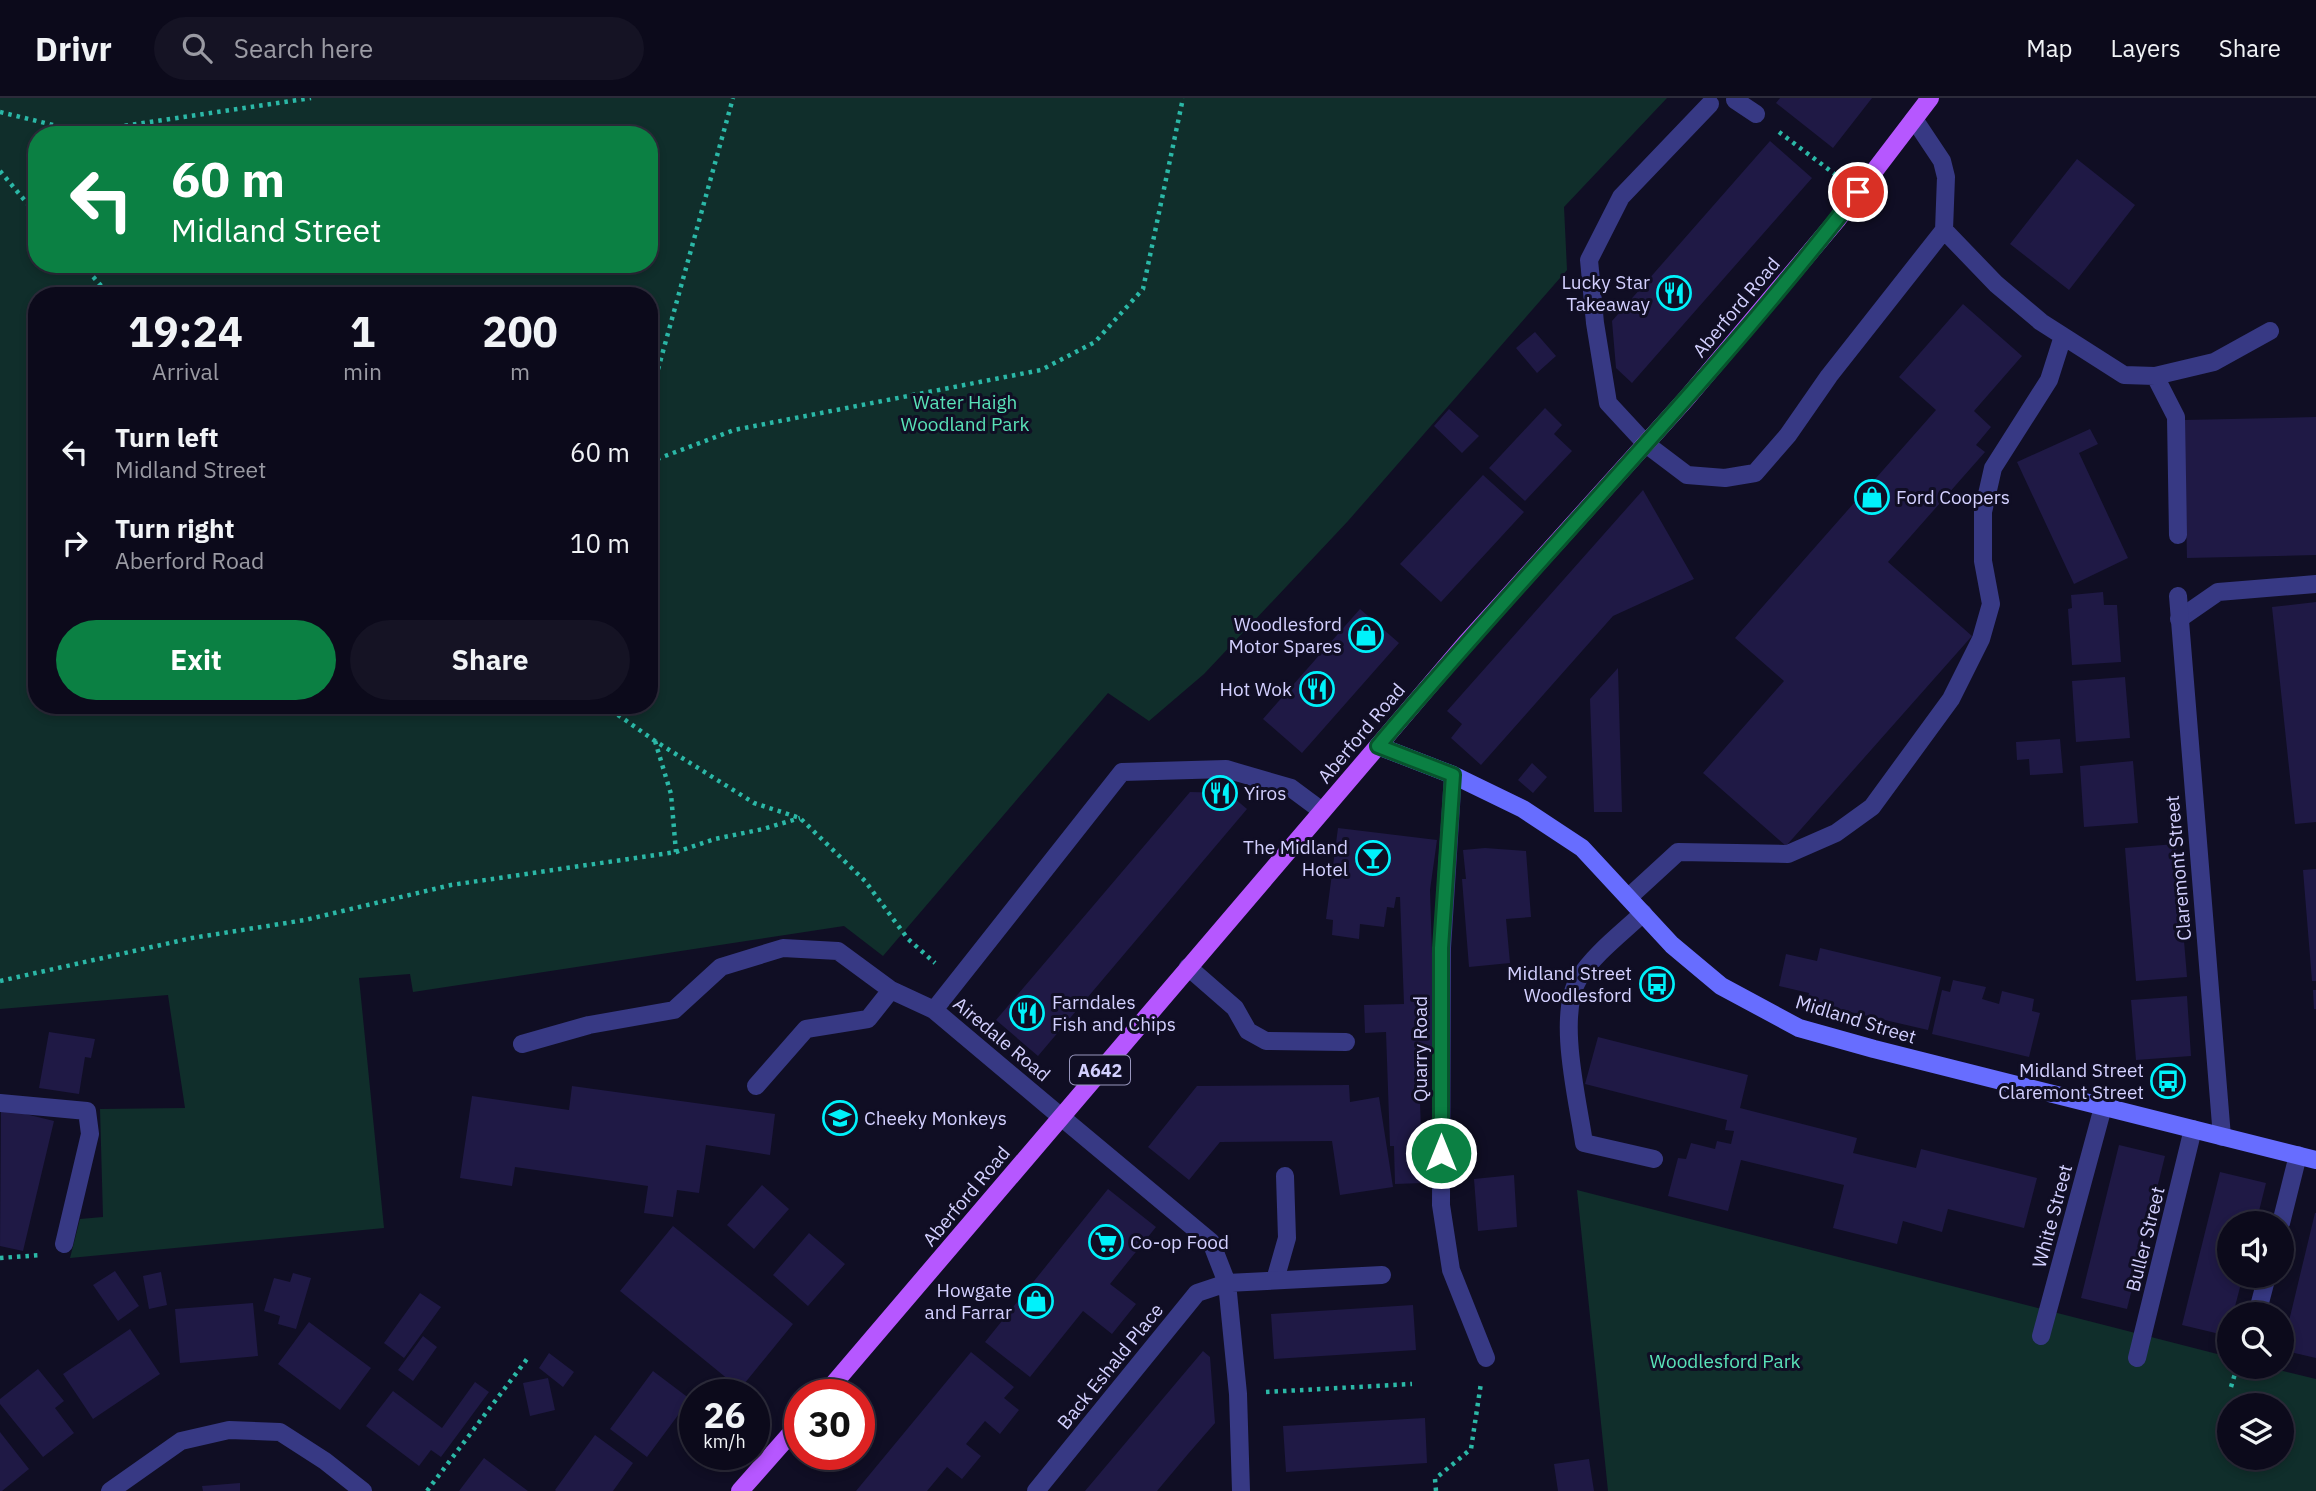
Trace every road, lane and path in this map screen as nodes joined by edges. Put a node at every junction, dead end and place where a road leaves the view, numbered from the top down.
1 (311, 98) edge
2 (733, 98) edge
3 (1183, 98) edge
4 (1737, 98) edge
5 (1930, 98) edge
6 (1710, 104) dead end
7 (0, 112) edge
8 (1756, 114) joint
9 (1914, 119) junction
10 (57, 126) edge
11 (122, 126) edge
12 (0, 171) edge
13 (1858, 192) junction
14 (28, 204) edge
15 (1944, 230) junction
16 (90, 273) edge
17 (102, 287) edge
18 (2270, 331) dead end
19 (2063, 336) junction
20 (658, 369) edge
21 (2155, 376) junction
22 (1646, 444) junction
23 (658, 459) edge
24 (2178, 535) dead end
25 (2316, 584) edge
26 (2178, 596) dead end
27 (2179, 619) junction
28 (617, 714) edge
29 (655, 741) junction
30 (1378, 746) junction
31 (1453, 775) junction
32 (1322, 811) junction
33 (800, 818) junction
34 (676, 852) junction
35 (1629, 897) junction
36 (1643, 913) junction
37 (1188, 967) junction
38 (0, 981) edge
39 (957, 982) junction
40 (891, 990) junction
41 (934, 1010) junction
42 (1346, 1042) dead end
43 (522, 1044) dead end
44 (756, 1086) dead end
45 (0, 1103) edge
46 (2103, 1107) junction
47 (1060, 1116) junction
48 (2193, 1129) junction
49 (2222, 1136) junction
50 (2298, 1155) junction
51 (1654, 1159) dead end
52 (2316, 1160) edge
53 (1285, 1176) dead end
54 (2284, 1211) edge
55 (64, 1244) joint
56 (0, 1258) edge
57 (1382, 1275) dead end
58 (1275, 1280) junction
59 (1227, 1283) junction
60 (2041, 1336) dead end
61 (1486, 1358) joint
62 (2137, 1358) dead end
63 (527, 1359) dead end
64 (838, 1379) edge
65 (2233, 1379) edge
66 (1412, 1384) dead end
67 (2231, 1387) dead end
68 (1238, 1394) junction
69 (784, 1441) edge
70 (110, 1491) edge
71 (363, 1491) edge
72 (427, 1491) edge
73 (740, 1491) edge
74 (1036, 1491) edge
75 (1241, 1491) edge
76 (1436, 1491) edge

1 - 11 path
2 - 20 path
3 - 23 path
4 - 8 street
5 - 9 main road, Aberford Road / A642
6 - 22 street
7 - 10 path
8 - 13 path
9 - 13 main road, Aberford Road / A642
9 - 15 street
12 - 14 path
13 - 22 main road, Aberford Road / A642
15 - 19 street
15 - 22 street
16 - 17 path
18 - 21 street
19 - 21 street
19 - 35 street
21 - 24 street
22 - 30 main road, Aberford Road / A642
25 - 27 street
26 - 27 street, Claremont Street
27 - 49 street, Claremont Street
28 - 29 path
29 - 33 path
29 - 34 path
30 - 31 street, Midland Street
30 - 32 main road, Aberford Road / A642
31 - 35 street, Midland Street
31 - 61 street, Quarry Road
32 - 37 main road, Aberford Road / A642
32 - 39 street, Airedale Road
33 - 34 path
33 - 39 path
34 - 38 path
35 - 36 street, Midland Street
36 - 46 street, Midland Street
36 - 51 street
37 - 42 street
37 - 47 main road, Aberford Road / A642
39 - 41 street, Airedale Road
40 - 41 street
40 - 43 street
40 - 44 street
41 - 47 street, Airedale Road
45 - 55 street
46 - 48 street, Midland Street
46 - 60 street, White Street
47 - 59 street, Airedale Road
47 - 64 main road, Aberford Road / A642
48 - 49 street, Midland Street
48 - 62 street, Buller Street
49 - 50 street, Midland Street
50 - 52 street, Midland Street
50 - 54 street
53 - 58 street
55 - 56 path
57 - 58 street, Back Eshald Place
58 - 59 street, Back Eshald Place
59 - 68 street, Airedale Road
59 - 74 street, Back Eshald Place
61 - 76 path
63 - 72 path
65 - 67 path
66 - 68 path
68 - 75 street, Airedale Road
69 - 73 main road
70 - 71 street

